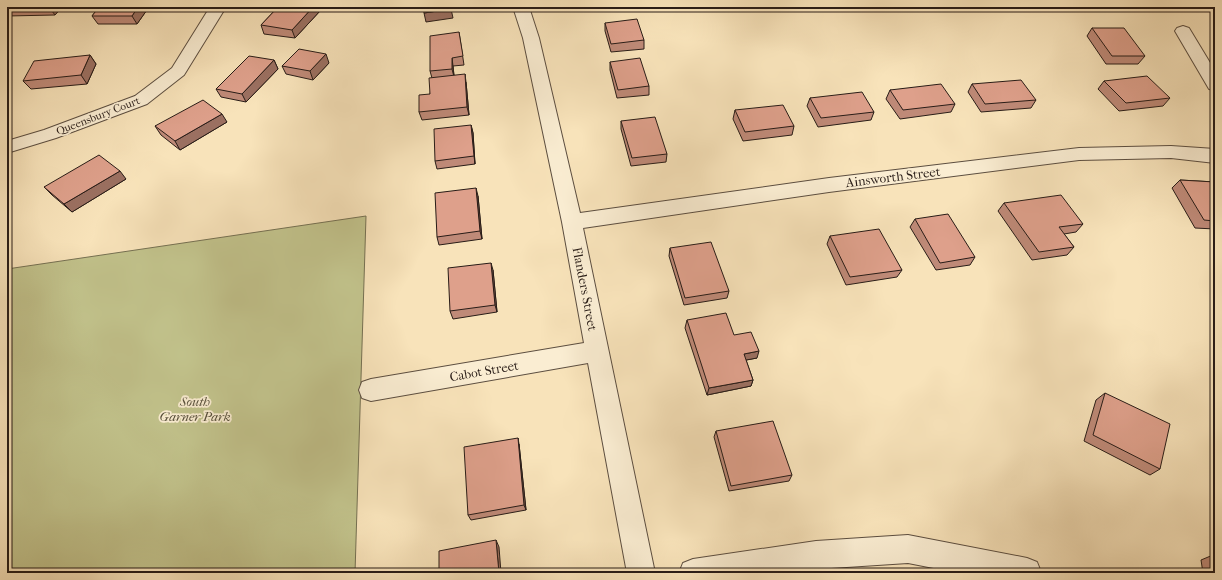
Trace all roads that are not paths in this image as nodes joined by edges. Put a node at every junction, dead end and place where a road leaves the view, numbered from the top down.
1 (218, 7) edge
2 (521, 7) edge
3 (1183, 30) dead end
4 (1215, 85) edge
5 (7, 147) edge
6 (1215, 156) edge
7 (572, 222) junction
8 (598, 351) junction
9 (371, 390) dead end
10 (1028, 572) edge
11 (641, 573) edge
12 (693, 573) edge

1 - 5 street, Queensbury Court
2 - 7 street, Flanders Street
3 - 4 street
6 - 7 street, Ainsworth Street
7 - 8 street, Flanders Street
8 - 9 street, Cabot Street
8 - 11 street, Flanders Street
10 - 12 street

